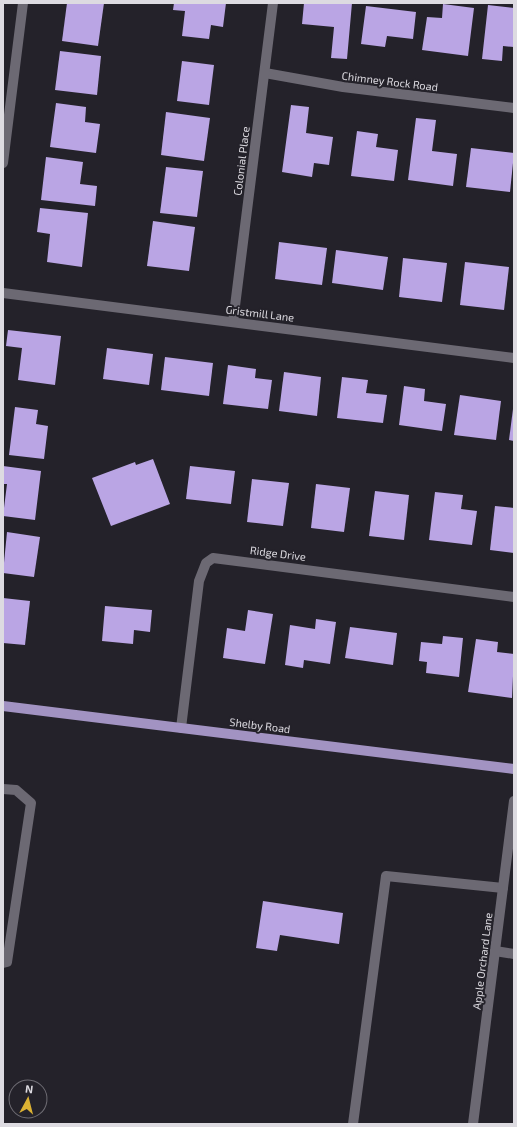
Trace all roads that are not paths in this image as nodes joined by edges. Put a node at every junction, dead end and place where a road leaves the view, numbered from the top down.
1 (23, 3) edge
2 (273, 3) edge
3 (265, 73) junction
4 (514, 108) edge
5 (3, 163) edge
6 (3, 293) edge
7 (234, 322) junction
8 (514, 358) edge
9 (514, 597) edge
10 (3, 706) edge
11 (181, 728) junction
12 (514, 769) edge
13 (3, 789) edge
14 (514, 801) edge
15 (503, 888) junction
16 (495, 951) junction
17 (514, 954) edge
18 (3, 963) edge
19 (353, 1124) edge
20 (473, 1124) edge

1 - 5 street
2 - 3 street, Colonial Place
3 - 4 street, Chimney Rock Road
3 - 7 street, Colonial Place
6 - 7 street, Gristmill Lane
7 - 8 street, Gristmill Lane
9 - 11 street, Ridge Drive
10 - 11 main road, Shelby Road
11 - 12 main road, Shelby Road
13 - 18 street
14 - 15 street, Apple Orchard Lane
15 - 16 street, Apple Orchard Lane
15 - 19 street
16 - 17 street
16 - 20 street, Apple Orchard Lane

